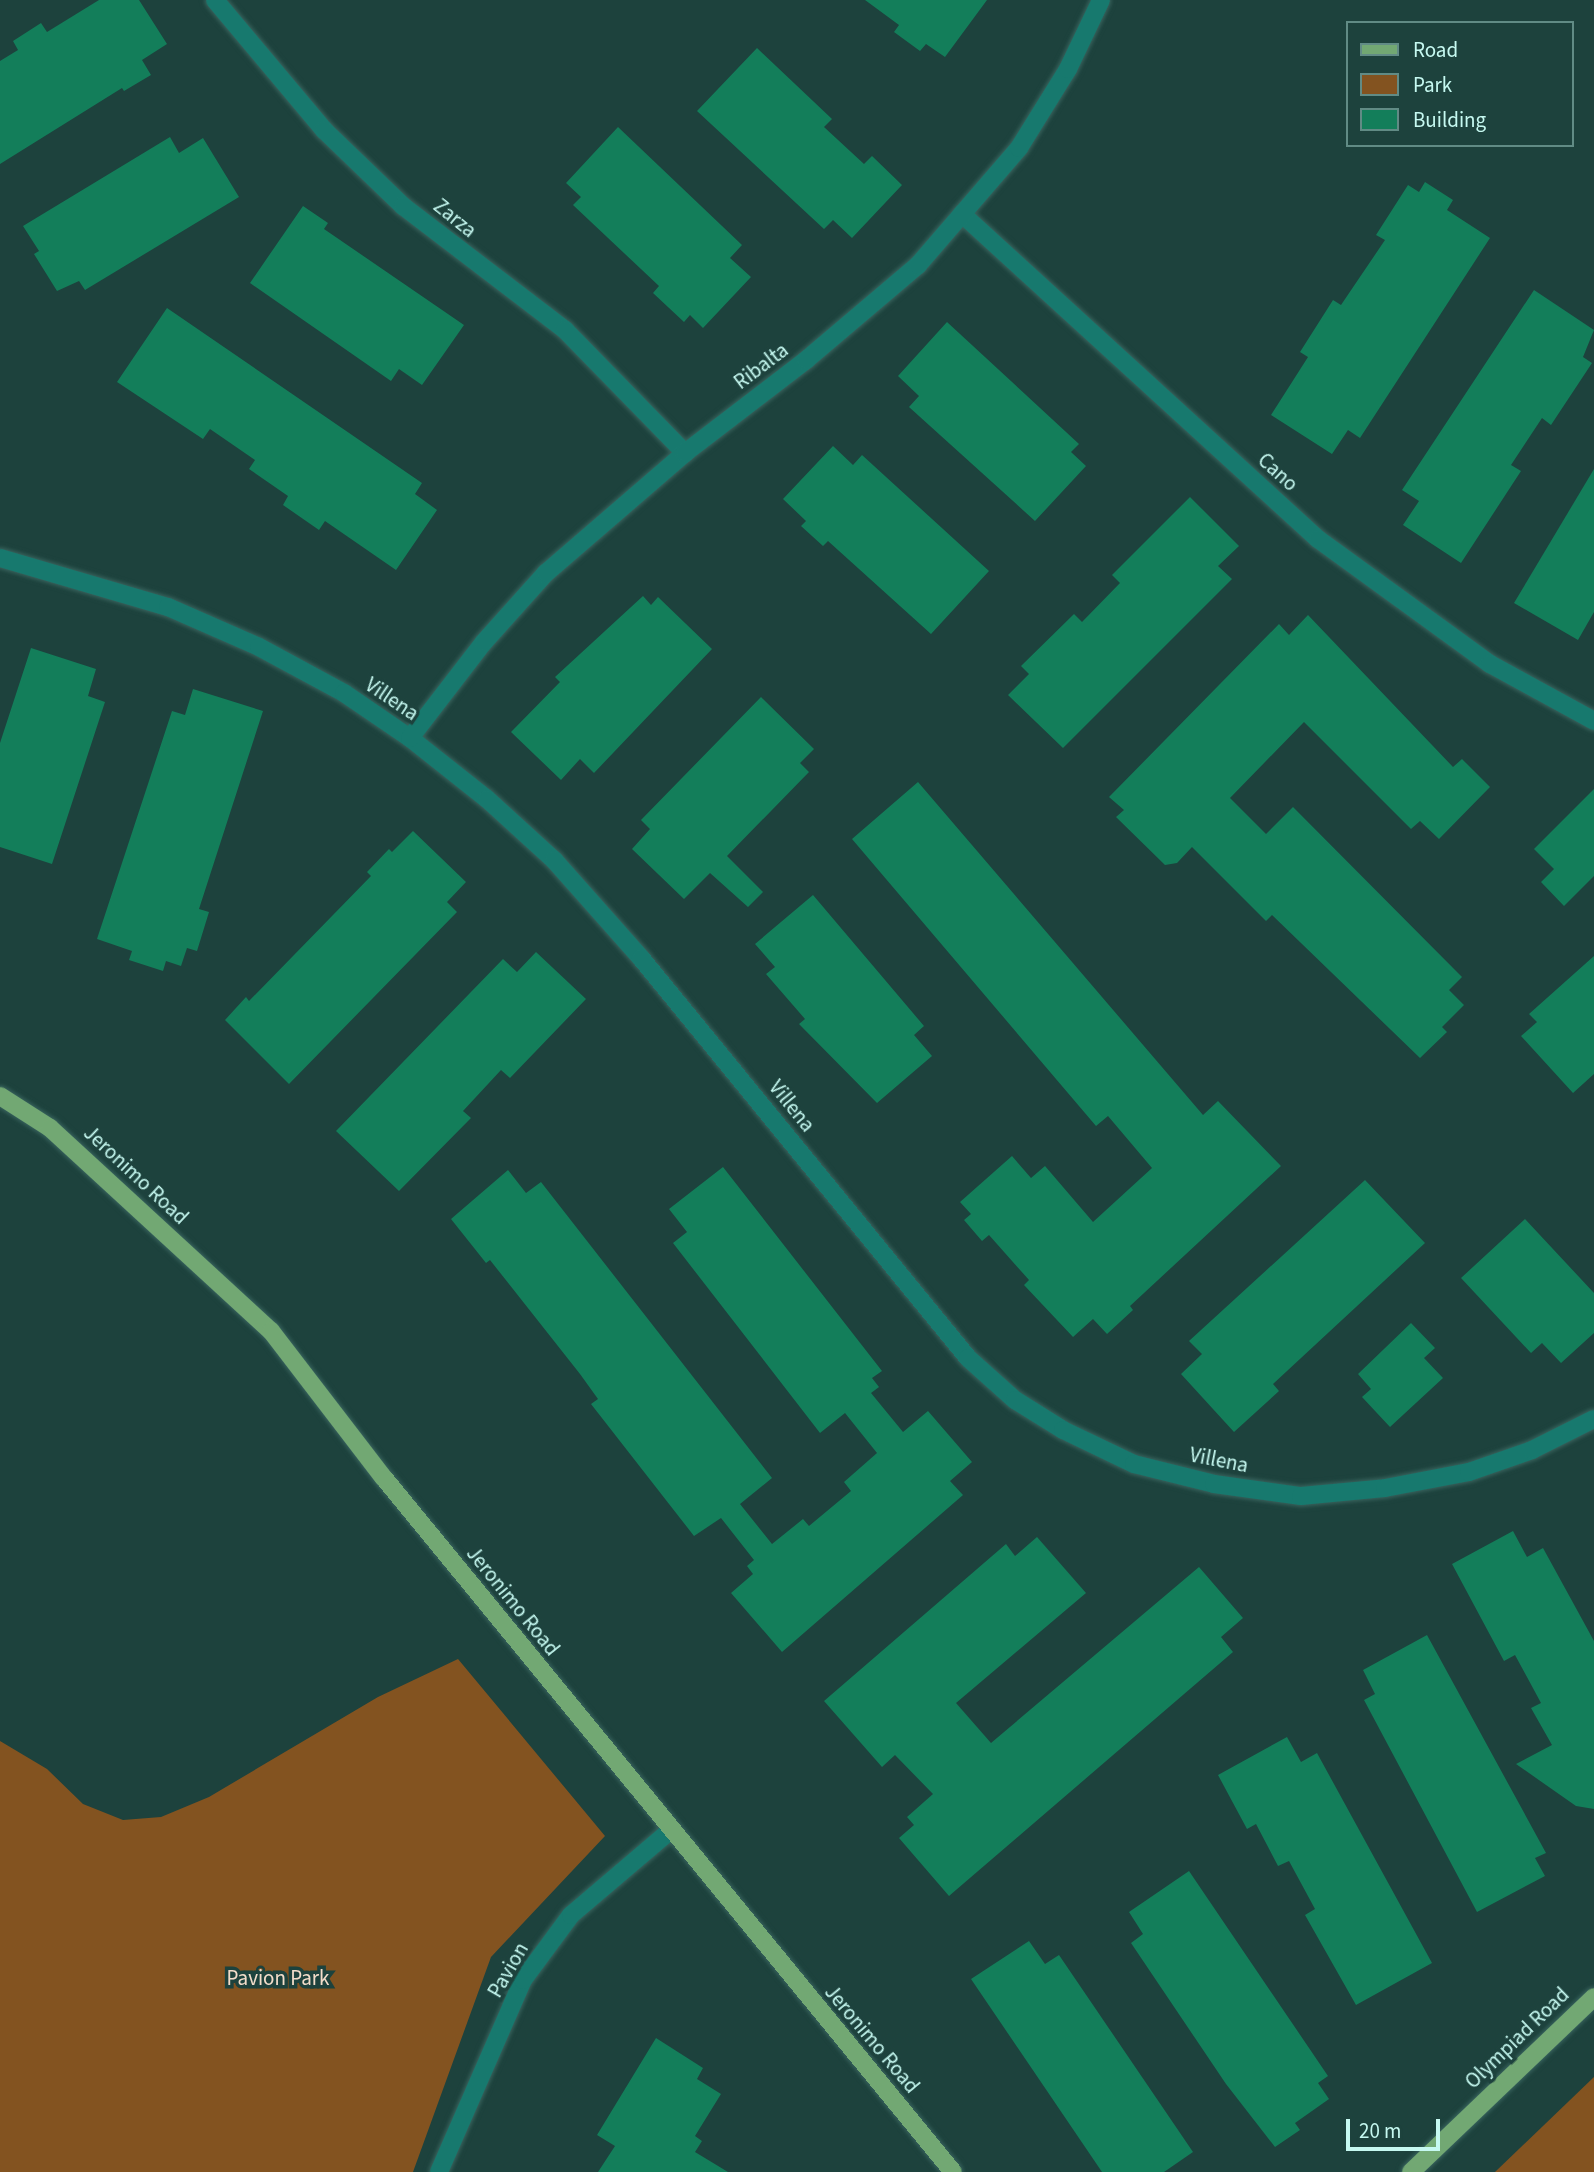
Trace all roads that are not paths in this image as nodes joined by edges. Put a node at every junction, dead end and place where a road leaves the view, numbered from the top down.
1 (215, 0) edge
2 (1101, 0) edge
3 (962, 215) junction
4 (685, 453) junction
5 (0, 558) edge
6 (1594, 721) edge
7 (410, 738) junction
8 (0, 1096) edge
9 (1594, 1419) edge
10 (671, 1830) junction
11 (1594, 1997) edge
12 (439, 2172) edge
13 (953, 2172) edge
14 (1411, 2172) edge

1 - 4 street, Zarza
2 - 3 street, Ribalta
3 - 4 street, Ribalta
3 - 6 street, Cano
4 - 7 street, Ribalta
5 - 7 street, Villena
7 - 9 street, Villena
8 - 10 main road, Jeronimo Road
10 - 12 street, Pavion
10 - 13 main road, Jeronimo Road
11 - 14 main road, Olympiad Road

